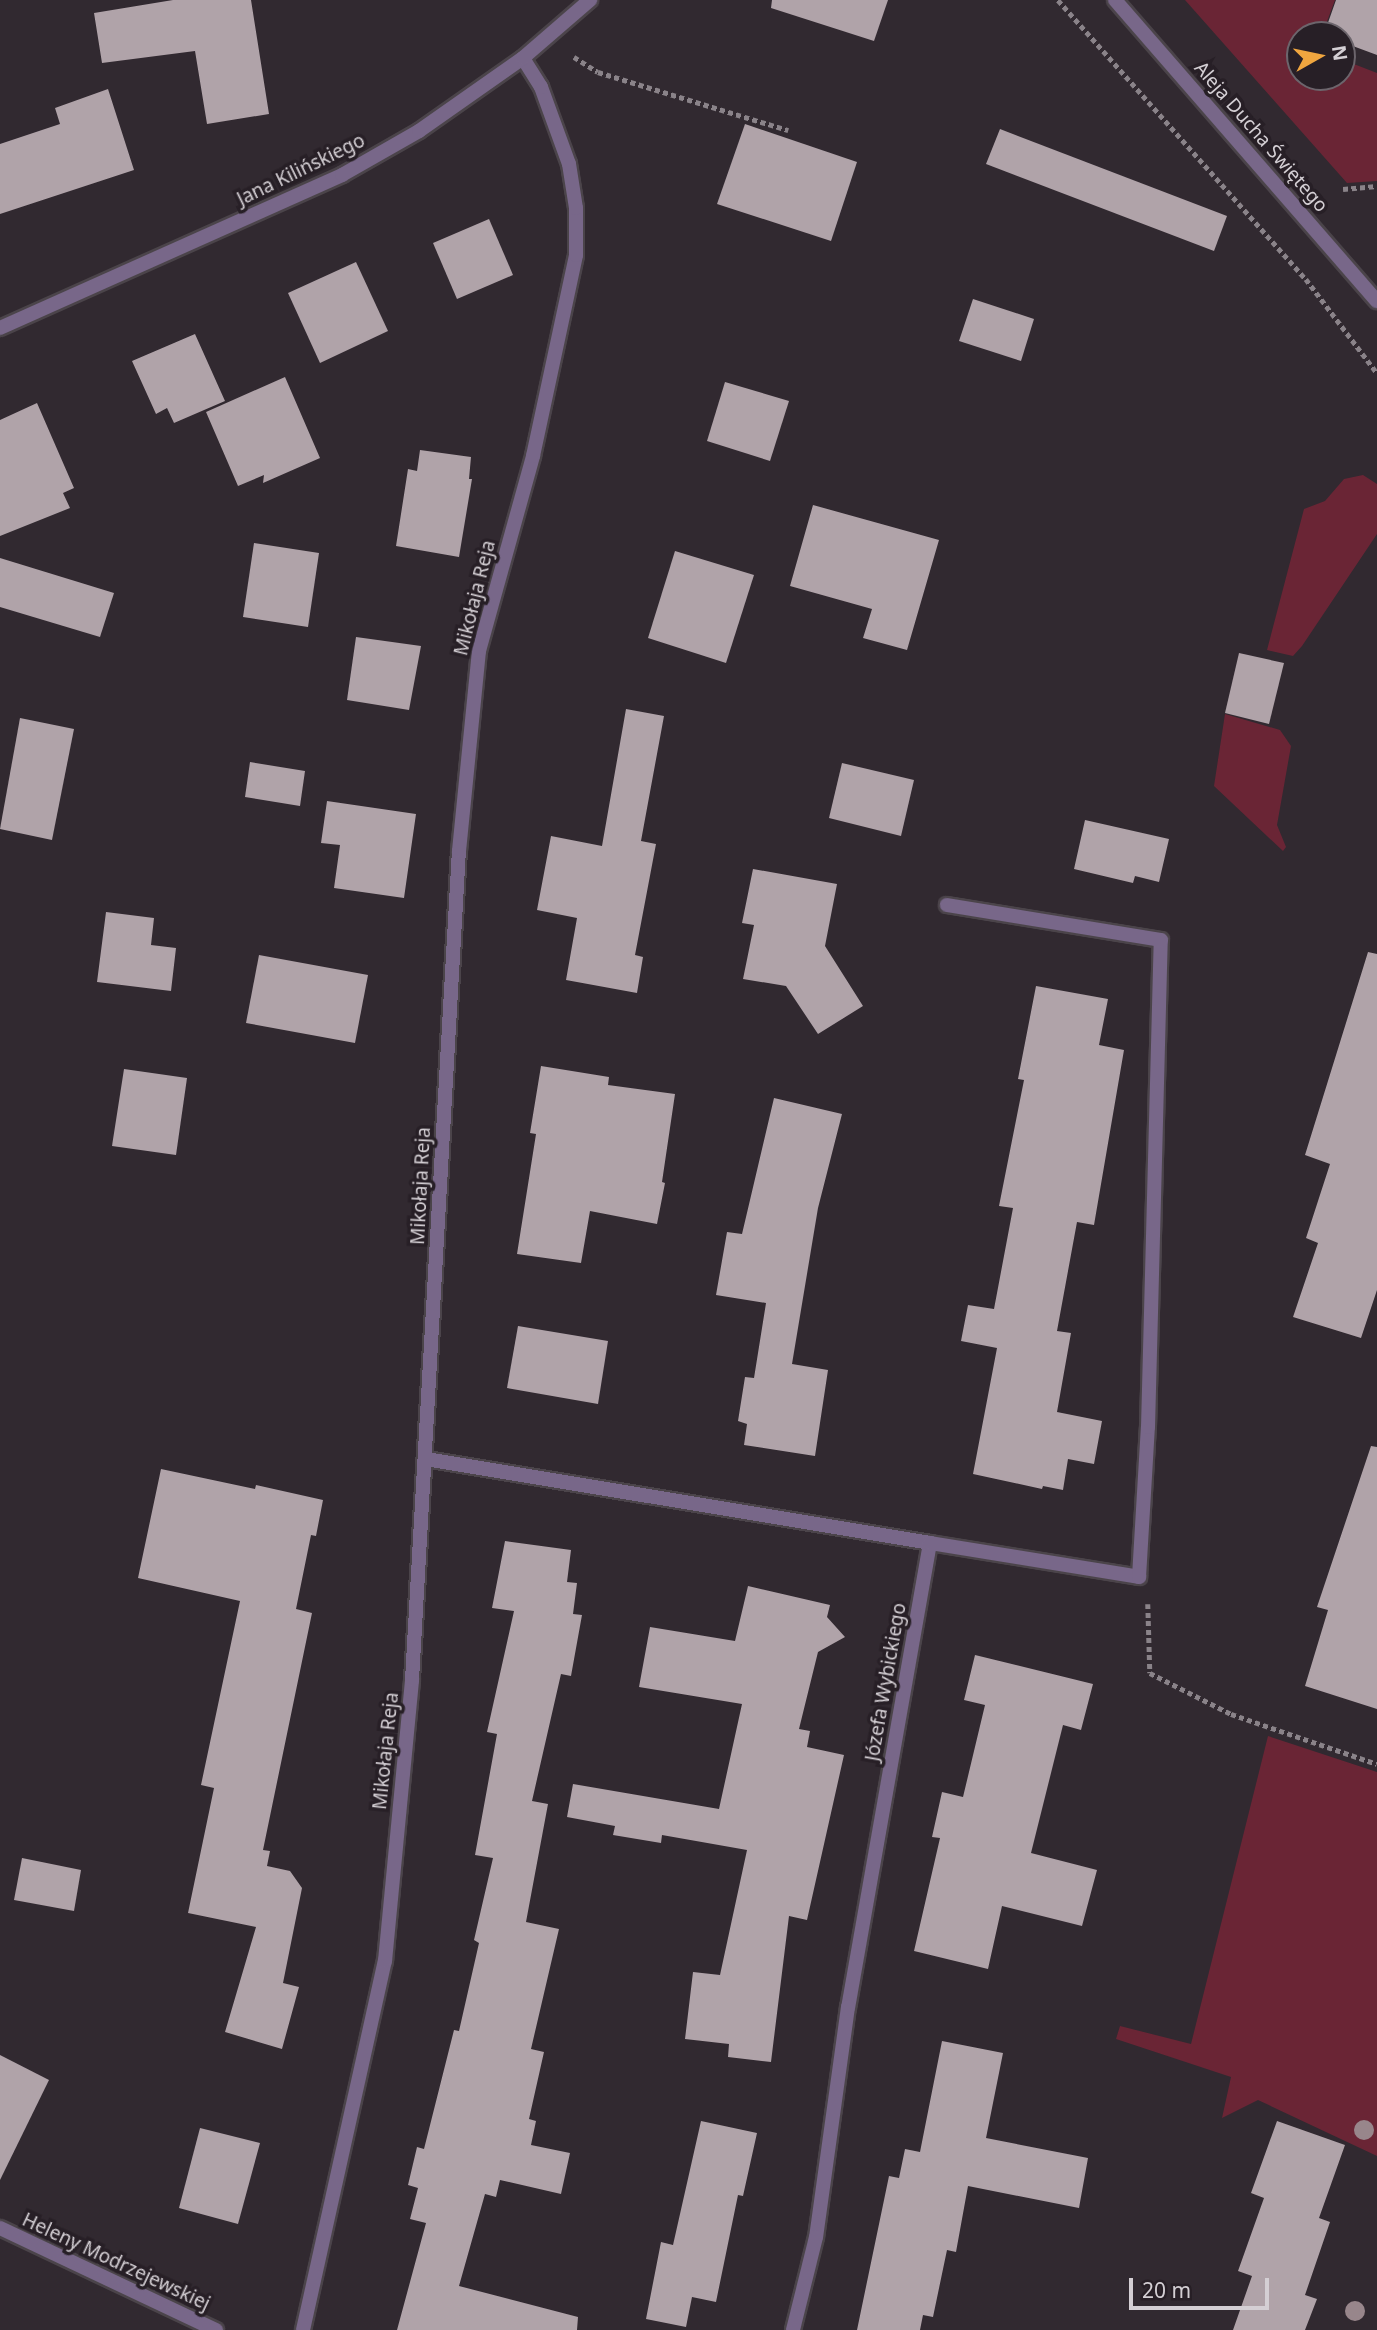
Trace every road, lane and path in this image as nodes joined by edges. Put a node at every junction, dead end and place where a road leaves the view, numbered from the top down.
1 (590, 0) edge
2 (1058, 0) edge
3 (1115, 0) edge
4 (575, 57) dead end
5 (523, 58) junction
6 (788, 130) dead end
7 (1377, 187) edge
8 (1343, 189) dead end
9 (1377, 301) edge
10 (0, 328) edge
11 (1377, 373) edge
12 (947, 905) dead end
13 (426, 1459) junction
14 (930, 1543) junction
15 (1139, 1577) junction
16 (1377, 1764) edge
17 (0, 2228) edge
18 (216, 2330) edge
19 (303, 2330) edge
20 (793, 2330) edge

1 - 5 street, Jana Kilińskiego
2 - 11 path
3 - 9 street, Aleja Ducha Świętego
4 - 6 path
5 - 10 street, Jana Kilińskiego
5 - 13 street, Mikołaja Reja
7 - 8 path
12 - 15 street
13 - 14 street
13 - 19 street, Mikołaja Reja
14 - 15 street
14 - 20 street, Józefa Wybickiego
15 - 16 path
17 - 18 street, Heleny Modrzejewskiej

